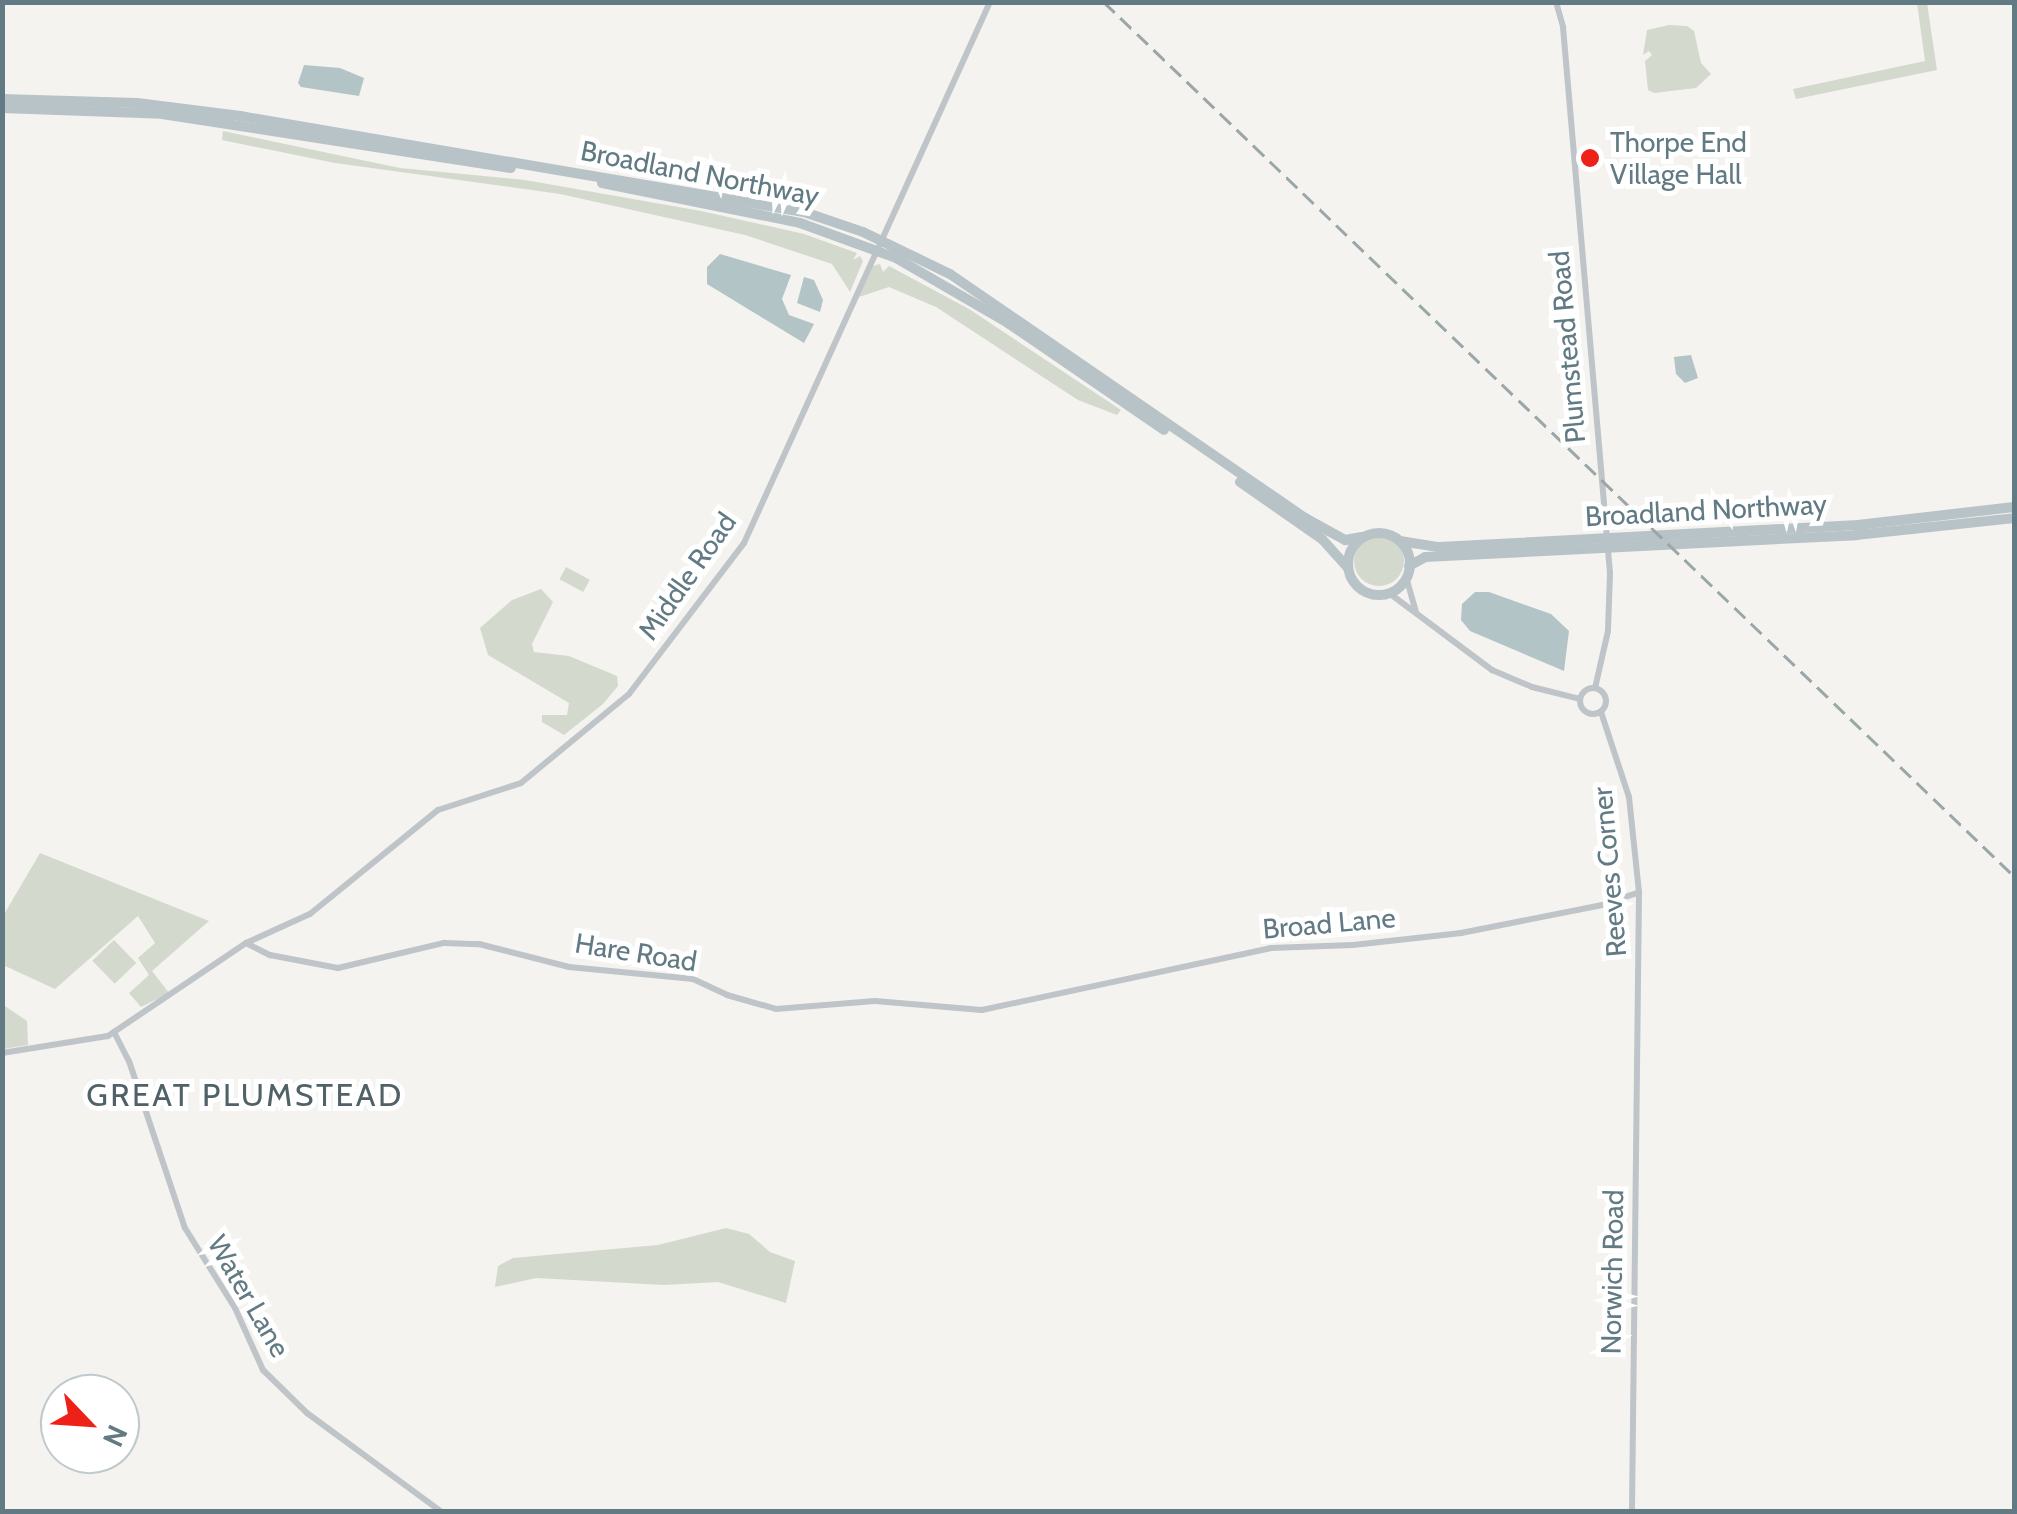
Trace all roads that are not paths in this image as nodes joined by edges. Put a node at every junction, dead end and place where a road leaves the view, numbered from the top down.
1 (990, 2) edge
2 (1556, 2) edge
3 (2, 99) edge
4 (2, 108) edge
5 (2014, 507) edge
6 (2014, 518) edge
7 (1722, 537) junction
8 (1362, 538) junction
9 (1400, 541) junction
10 (1561, 546) junction
11 (1348, 568) junction
12 (1408, 572) junction
13 (1389, 593) junction
14 (1417, 612) junction
15 (1595, 688) junction
16 (1580, 699) junction
17 (1601, 712) junction
18 (1639, 892) junction
19 (246, 943) junction
20 (1023, 1004) joint
21 (114, 1032) junction
22 (1638, 1034) joint
23 (2, 1053) edge
24 (442, 1512) edge
25 (1632, 1512) edge

1 - 19 street, Middle Road
2 - 15 street, Plumstead Road
3 - 8 highway, Broadland Northway
4 - 11 highway, Broadland Northway
5 - 7 highway, Broadland Northway
6 - 7 highway, Broadland Northway
7 - 10 highway, Broadland Northway
8 - 9 highway
8 - 11 highway
9 - 10 highway, Broadland Northway
9 - 12 highway
10 - 12 highway, Broadland Northway
11 - 13 highway
12 - 13 highway
12 - 14 street
13 - 14 street
14 - 16 street
15 - 16 street
15 - 17 street, Plumstead Road
16 - 17 street
17 - 18 street, Reeves Corner
18 - 20 street, Broad Lane
18 - 22 street, Reeves Corner
19 - 20 street, Hare Road
19 - 21 street, Middle Road
21 - 23 street, Middle Road
21 - 24 street, Water Lane
22 - 25 street, Norwich Road

